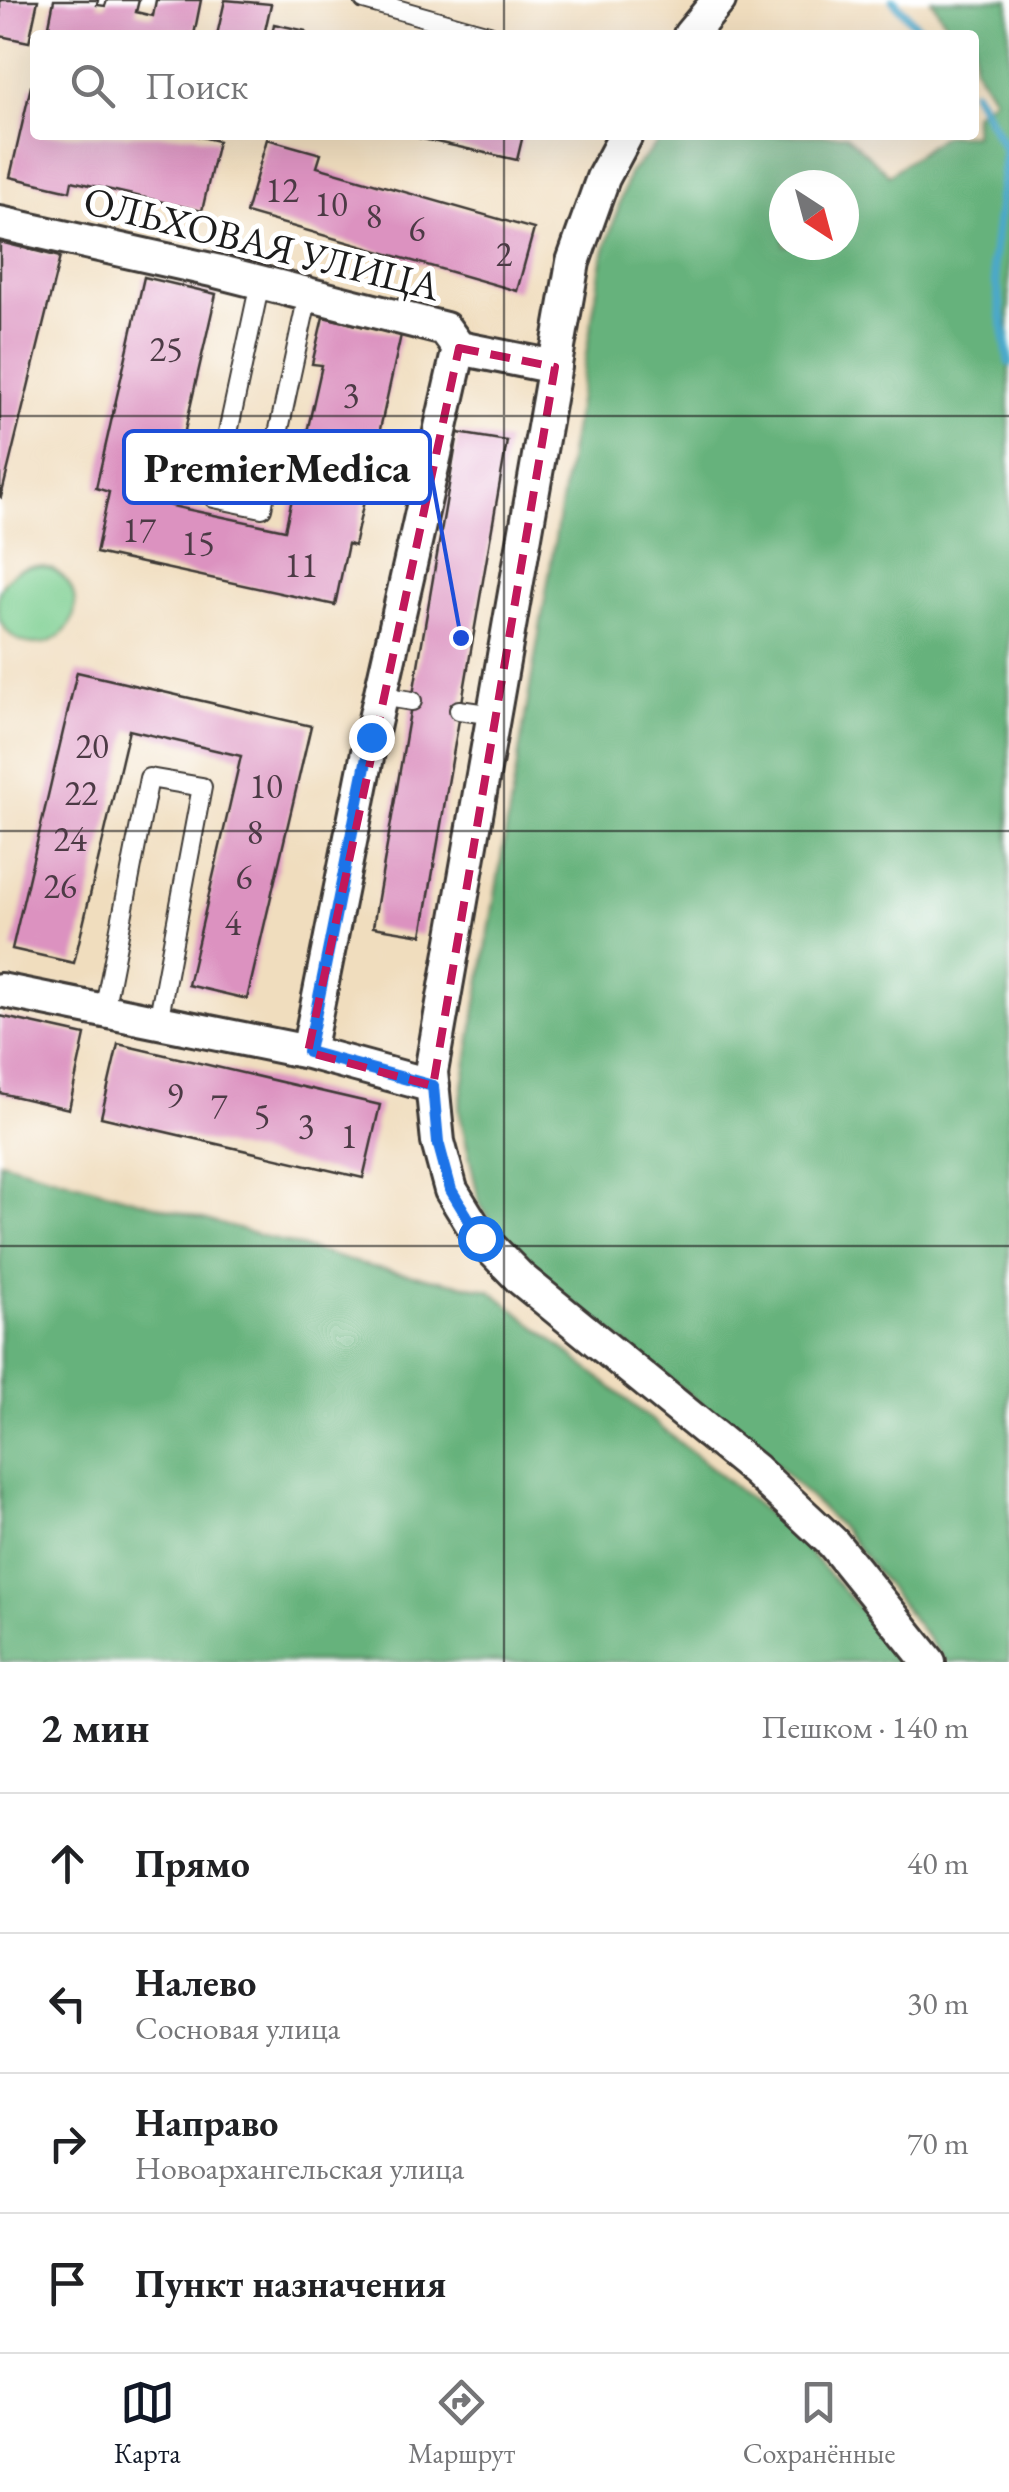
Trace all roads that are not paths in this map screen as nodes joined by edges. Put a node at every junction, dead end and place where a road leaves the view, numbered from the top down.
1 (364, 0) edge
2 (720, 0) edge
3 (471, 30) edge
4 (694, 30) edge
5 (623, 140) edge
6 (0, 224) edge
7 (260, 282) junction
8 (308, 295) junction
9 (459, 348) junction
10 (555, 367) junction
11 (460, 710) dead end
12 (494, 715) junction
13 (0, 990) edge
14 (104, 1011) junction
15 (158, 1022) junction
16 (308, 1052) junction
17 (433, 1086) junction
18 (929, 1662) edge

1 - 3 lane
2 - 4 street
5 - 10 street
6 - 7 street, ОЛЬХОВАЯ УЛИЦА
7 - 8 street, ОЛЬХОВАЯ УЛИЦА
7 - 8 lane
8 - 9 street, ОЛЬХОВАЯ УЛИЦА
9 - 10 street, ОЛЬХОВАЯ УЛИЦА
9 - 16 street
10 - 12 street
11 - 12 lane
12 - 17 street
13 - 14 street
14 - 15 street
14 - 15 lane
15 - 16 street
16 - 17 street
17 - 18 street

